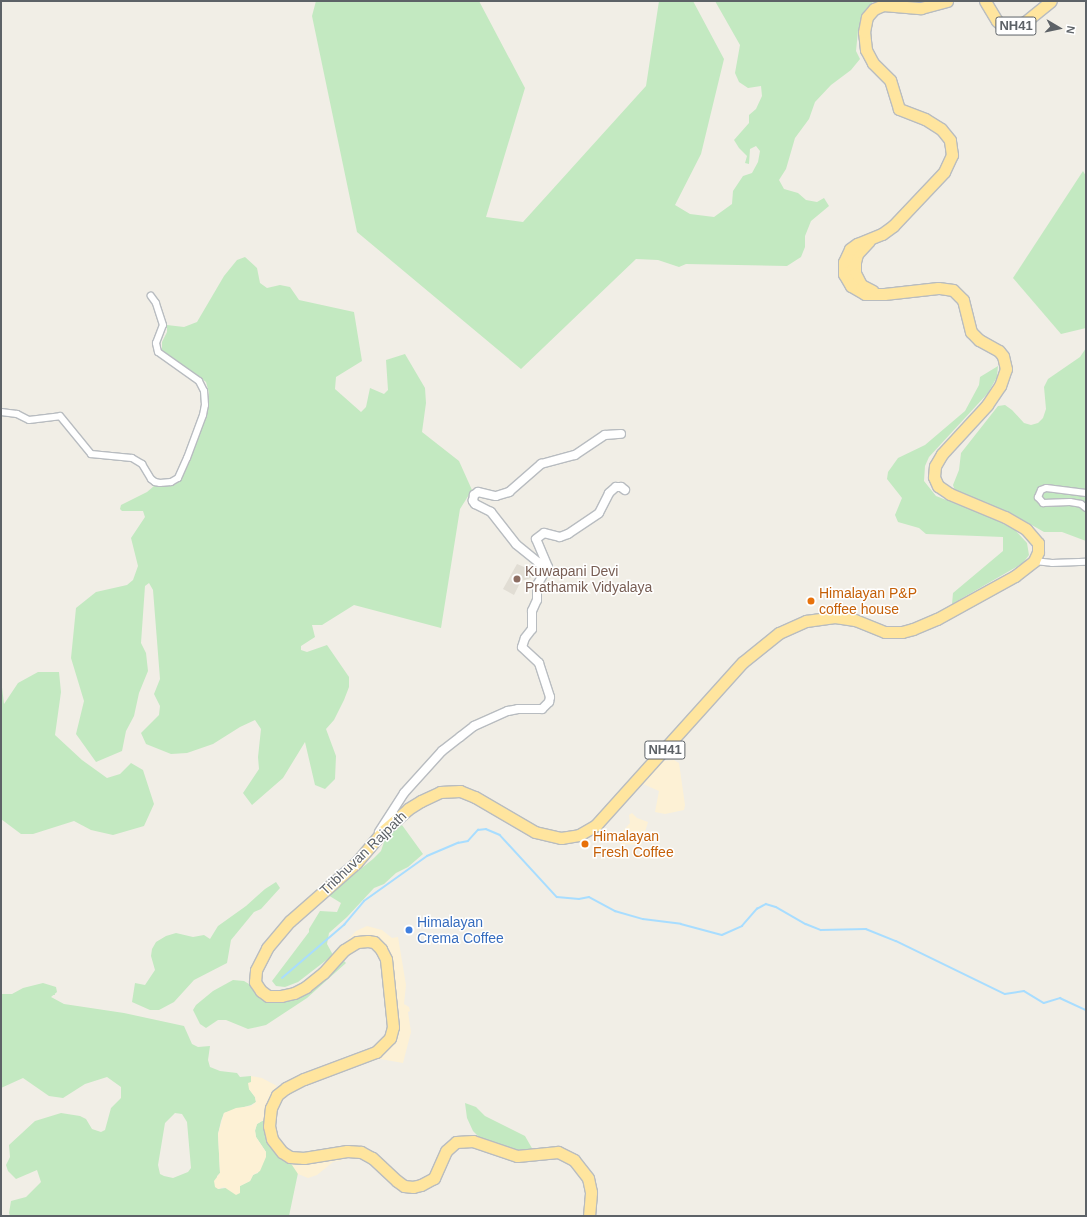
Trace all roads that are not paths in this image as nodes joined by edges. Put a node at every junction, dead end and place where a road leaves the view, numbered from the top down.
1 (947, 1) edge
2 (985, 1) edge
3 (1051, 1) edge
4 (151, 296) dead end
5 (1, 412) edge
6 (621, 434) dead end
7 (624, 490) dead end
8 (1086, 493) edge
9 (1086, 508) edge
10 (1034, 561) junction
11 (1086, 562) edge
12 (541, 579) junction
13 (369, 849) junction
14 (589, 1216) edge

1 - 10 highway
2 - 3 highway, NH41
4 - 5 street
6 - 12 street
7 - 12 street
8 - 9 street
10 - 11 street
10 - 13 highway, Tribhuvan Rajpath / NH41
12 - 13 street
13 - 14 highway, Tribhuvan Rajpath / NH41

